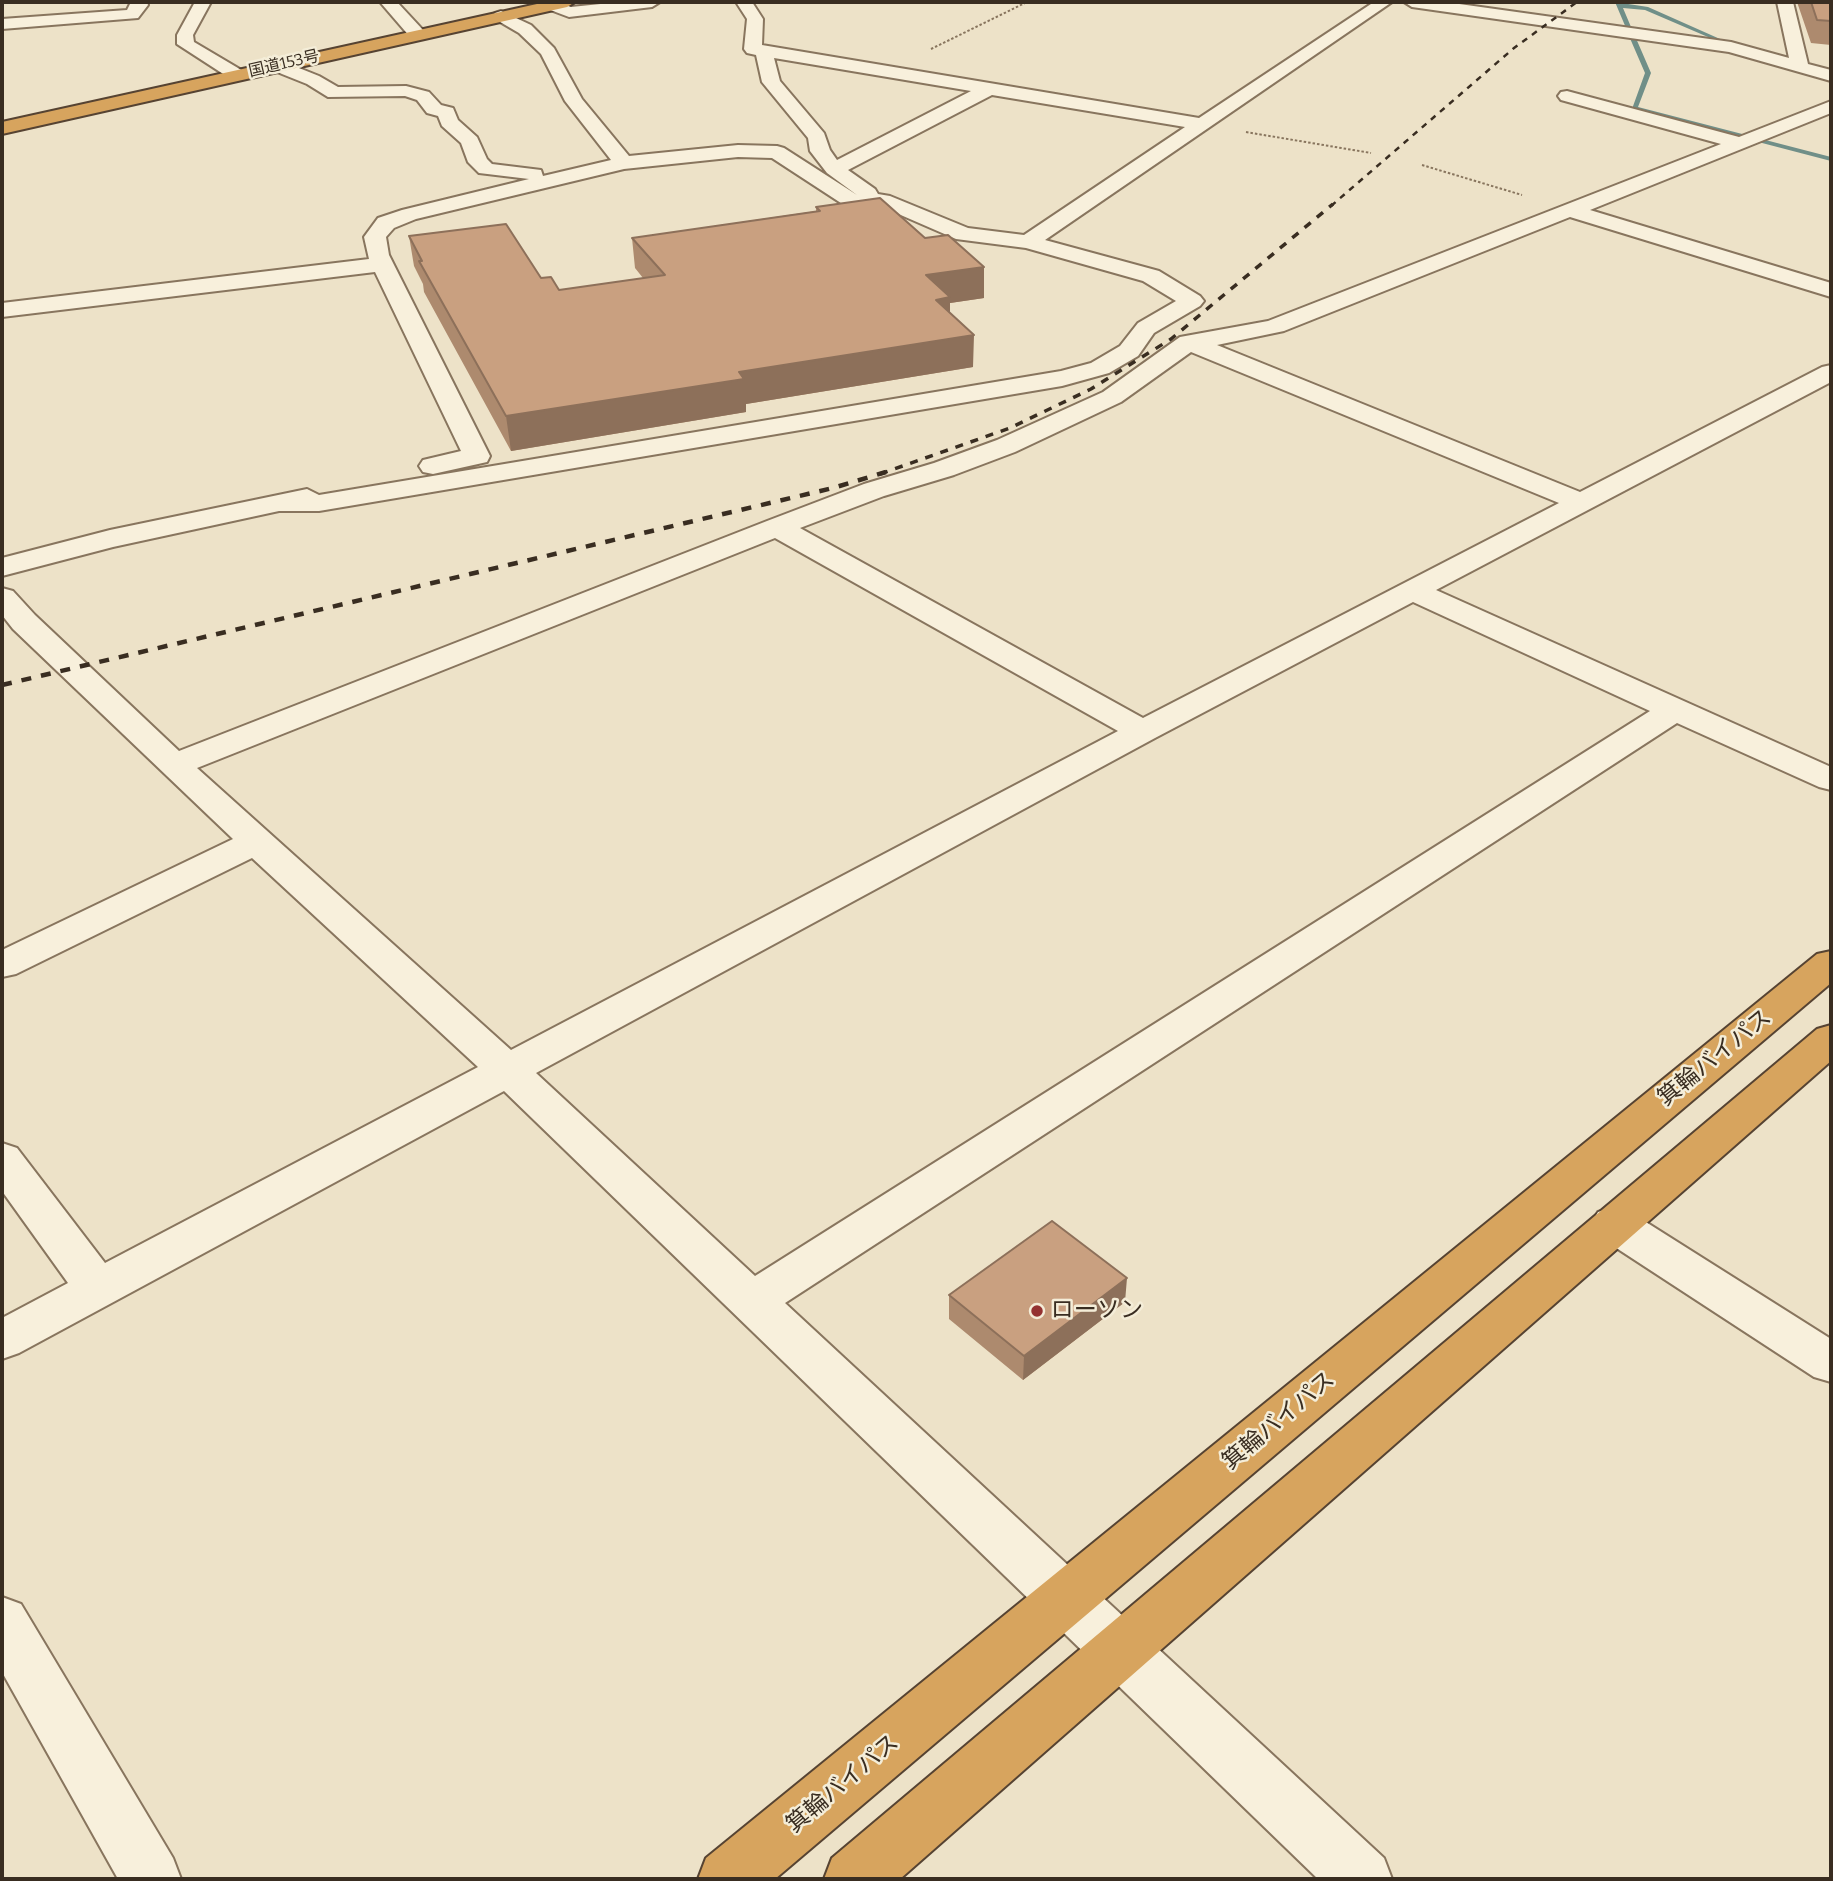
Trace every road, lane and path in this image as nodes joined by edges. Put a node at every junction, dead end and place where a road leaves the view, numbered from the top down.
1 (203, 2) edge
2 (388, 2) edge
3 (652, 2) edge
4 (744, 2) edge
5 (1027, 2) edge
6 (1384, 2) edge
7 (1412, 2) edge
8 (1785, 2) edge
9 (559, 3) edge
10 (136, 16) edge
11 (500, 16) junction
12 (2, 24) edge
13 (417, 34) junction
14 (764, 51) junction
15 (278, 66) junction
16 (1800, 67) junction
17 (886, 71) junction
18 (237, 75) junction
19 (1831, 76) edge
20 (991, 88) junction
21 (1567, 96) dead end
22 (1831, 107) edge
23 (1200, 124) junction
24 (2, 128) edge
25 (1749, 139) junction
26 (1371, 153) dead end
27 (624, 163) junction
28 (1422, 165) dead end
29 (834, 169) junction
30 (546, 181) junction
31 (883, 200) junction
32 (1569, 210) junction
33 (1028, 242) junction
34 (383, 264) junction
35 (1831, 290) edge
36 (2, 310) edge
37 (1142, 335) junction
38 (1189, 342) junction
39 (1831, 372) edge
40 (280, 503) junction
41 (1583, 503) junction
42 (778, 527) junction
43 (2, 567) edge
44 (1413, 592) junction
45 (2, 597) edge
46 (1674, 710) junction
47 (1143, 731) junction
48 (176, 764) junction
49 (1831, 780) edge
50 (256, 842) junction
51 (1831, 963) edge
52 (2, 965) edge
53 (1831, 1039) edge
54 (508, 1071) junction
55 (2, 1159) edge
56 (1614, 1224) junction
57 (98, 1288) junction
58 (750, 1302) junction
59 (2, 1340) edge
60 (1831, 1363) edge
61 (1066, 1600) junction
62 (2, 1621) edge
63 (1118, 1650) junction
64 (151, 1879) edge
65 (727, 1879) edge
66 (854, 1879) edge
67 (1362, 1879) edge

1 - 18 street
2 - 13 street
3 - 9 street
4 - 14 street
5 - 17 path
6 - 23 street
7 - 16 street
8 - 16 street
9 - 11 highway, 国道153号
10 - 12 street
11 - 13 highway, 国道153号
11 - 27 street
13 - 15 highway, 国道153号
14 - 17 street
14 - 29 street
15 - 18 highway, 国道153号
15 - 30 street
16 - 19 street
17 - 20 street
18 - 24 highway, 国道153号
20 - 23 street
20 - 29 street
21 - 25 street
22 - 25 street
23 - 26 path
23 - 33 street
25 - 32 street
27 - 30 street
27 - 31 street
28 - 32 path
29 - 31 street
30 - 34 street
31 - 33 street
32 - 35 street
32 - 38 street
33 - 37 street
34 - 36 street
34 - 40 street
37 - 38 street
37 - 40 street
38 - 41 street
38 - 42 street
39 - 41 street
40 - 43 street
41 - 44 street
42 - 47 street
42 - 48 street
44 - 46 street
44 - 47 street
45 - 48 street
46 - 49 street
46 - 58 street
47 - 54 street
48 - 50 street
50 - 52 street
50 - 54 street
51 - 61 highway, 箕輪バイパス
53 - 56 highway
54 - 57 street
54 - 58 street
55 - 57 street
56 - 60 street
56 - 63 highway
57 - 59 street
58 - 61 street
61 - 63 street
61 - 65 highway, 箕輪バイパス
62 - 64 street
63 - 66 highway
63 - 67 street

